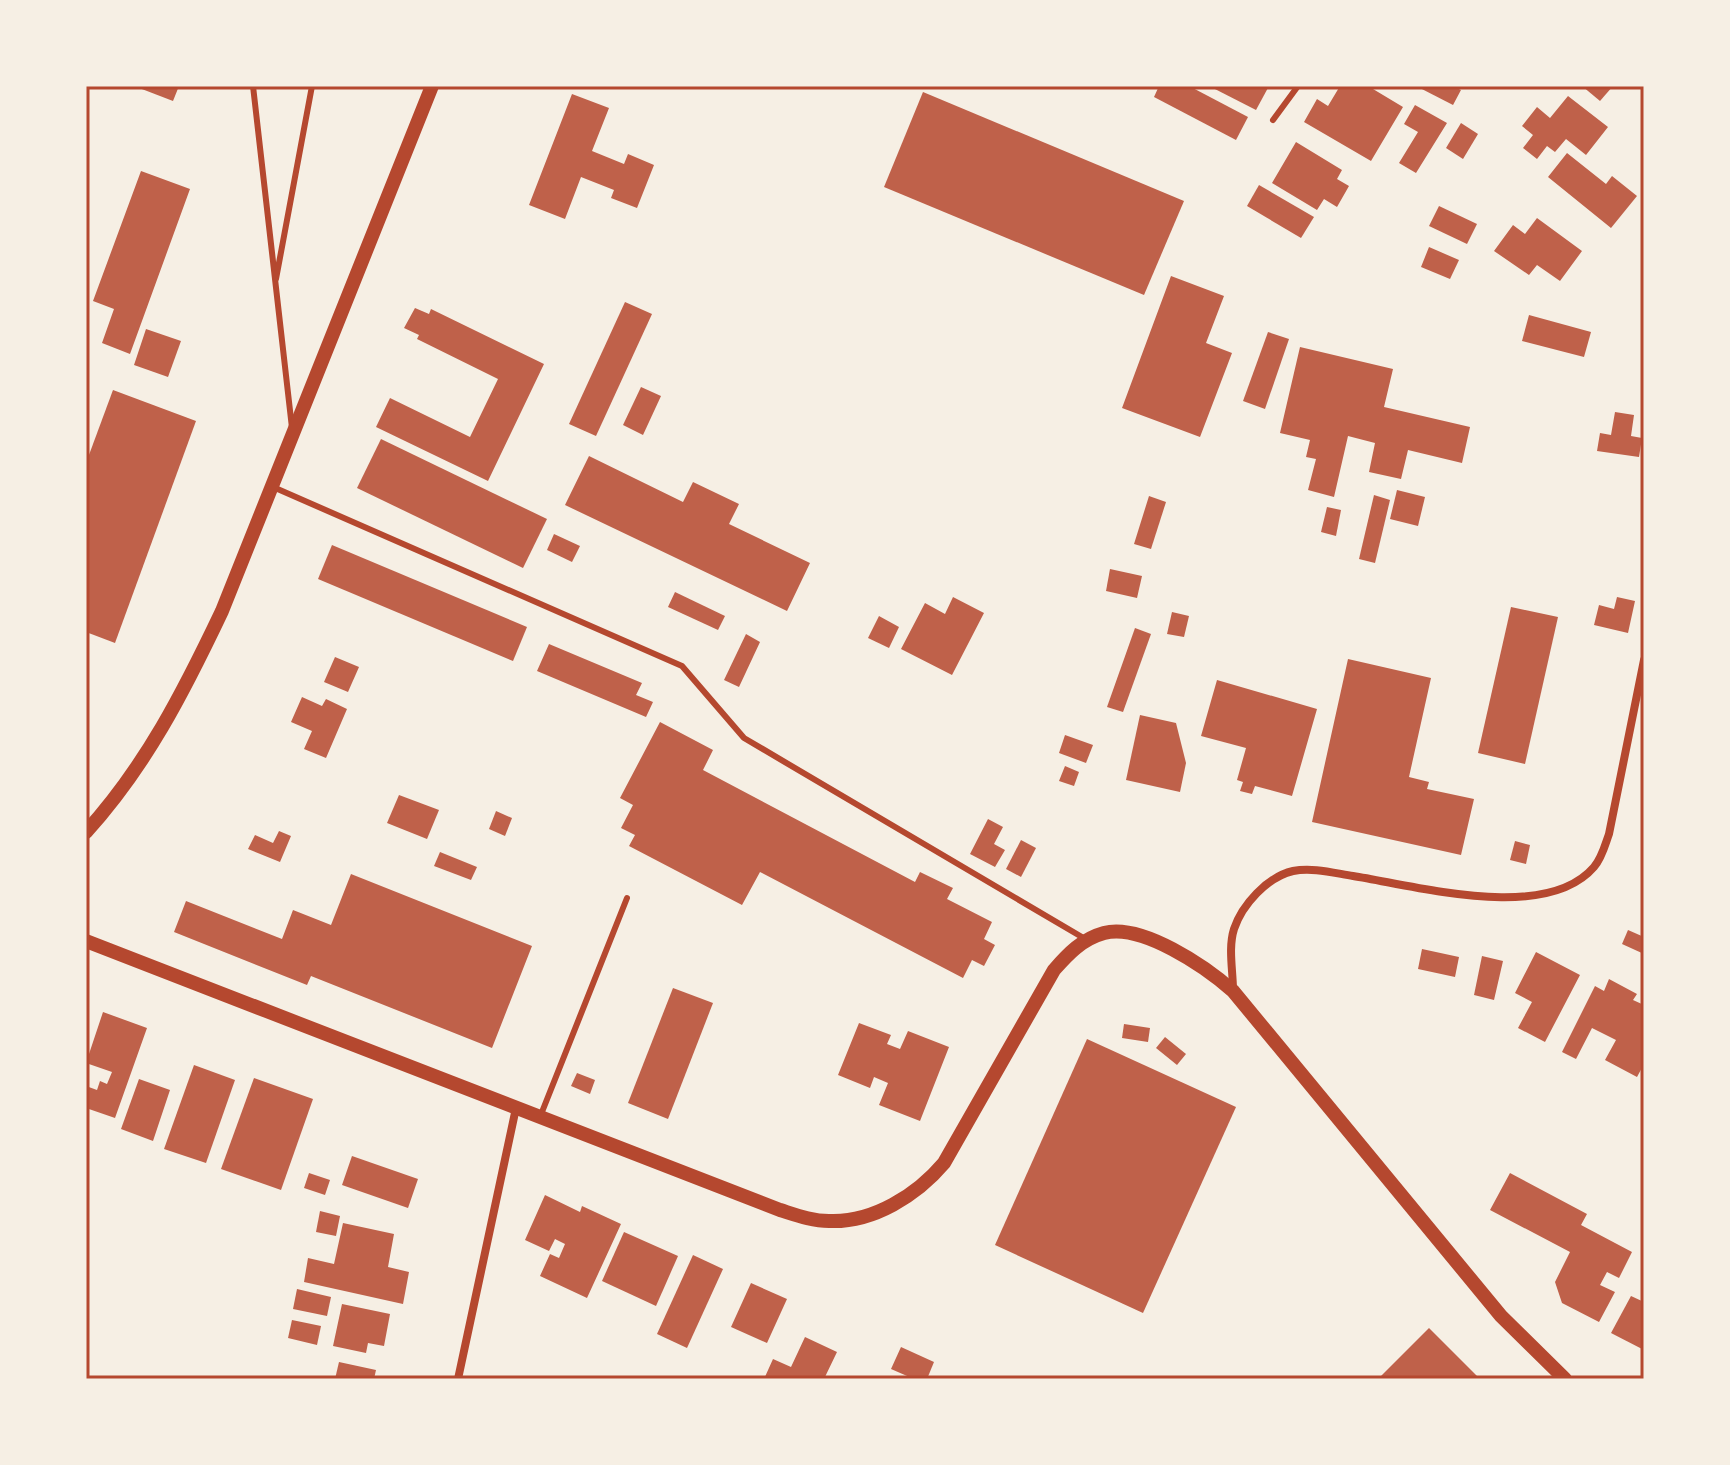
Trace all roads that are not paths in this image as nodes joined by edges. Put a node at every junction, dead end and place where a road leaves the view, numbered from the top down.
1 (253, 86) edge
2 (312, 86) edge
3 (432, 86) edge
4 (1298, 86) edge
5 (1273, 120) dead end
6 (275, 286) junction
7 (293, 437) junction
8 (273, 487) junction
9 (1644, 660) edge
10 (86, 832) edge
11 (627, 898) dead end
12 (1087, 940) junction
13 (86, 941) edge
14 (1233, 991) junction
15 (516, 1108) junction
16 (540, 1117) junction
17 (458, 1379) edge
18 (1565, 1379) edge

1 - 6 lane
2 - 6 lane
3 - 7 street
4 - 5 lane
6 - 7 lane
7 - 8 street
8 - 10 street
8 - 12 lane
9 - 14 street
11 - 16 lane
12 - 14 street
12 - 16 street
13 - 15 street
14 - 18 street
15 - 16 street
15 - 17 street

